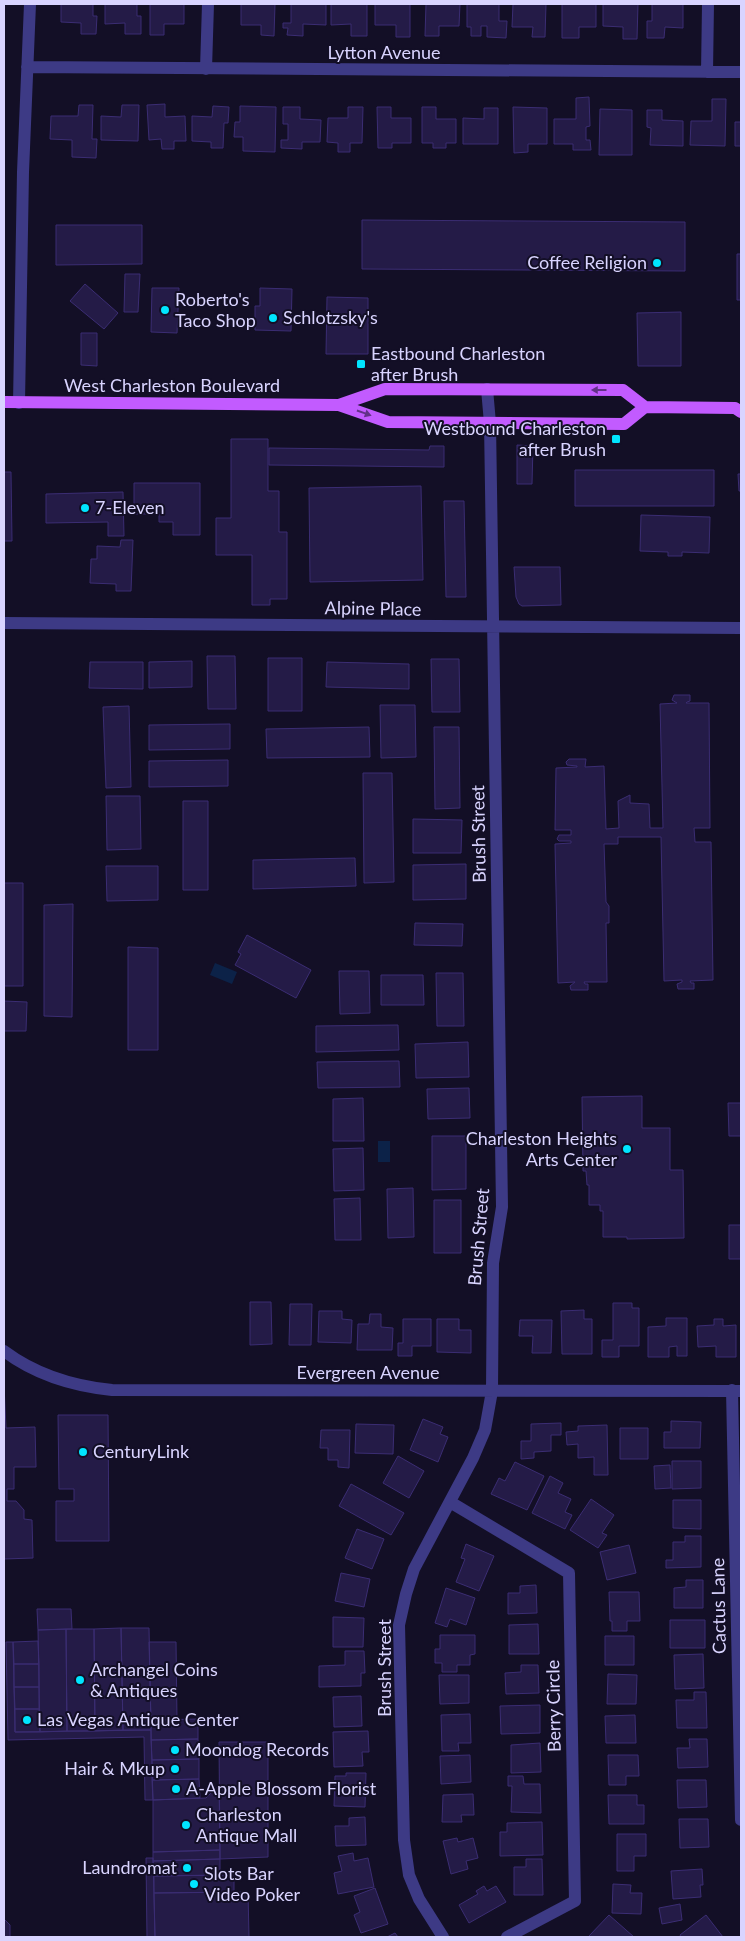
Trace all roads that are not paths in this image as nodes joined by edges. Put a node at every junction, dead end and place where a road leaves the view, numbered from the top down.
1 (30, 4) edge
2 (208, 4) edge
3 (708, 4) edge
4 (27, 67) junction
5 (206, 69) junction
6 (707, 72) junction
7 (741, 72) edge
8 (487, 390) junction
9 (4, 402) edge
10 (19, 402) junction
11 (339, 405) junction
12 (645, 407) junction
13 (739, 408) edge
14 (490, 423) junction
15 (4, 623) edge
16 (493, 627) junction
17 (741, 628) edge
18 (4, 1351) edge
19 (736, 1390) edge
20 (492, 1391) junction
21 (450, 1502) junction
22 (741, 1820) edge
23 (443, 1937) edge
24 (507, 1937) edge

1 - 4 street
2 - 5 street
3 - 6 street
4 - 5 street, Lytton Avenue
4 - 10 street
5 - 6 street, Lytton Avenue
6 - 7 street, Lytton Avenue
8 - 11 main road, West Charleston Boulevard
12 -> 8 main road, West Charleston Boulevard
8 - 14 street, Brush Street
9 - 10 main road, West Charleston Boulevard
10 - 11 main road, West Charleston Boulevard
11 -> 14 main road, West Charleston Boulevard
12 - 13 main road
12 - 14 main road, West Charleston Boulevard
14 - 16 street, Brush Street
15 - 16 street, Alpine Place
16 - 17 street, Alpine Place
16 - 20 street, Brush Street
18 - 20 street, Evergreen Avenue
19 - 20 street, Evergreen Avenue
19 - 22 street, Cactus Lane
20 - 21 street, Brush Street
21 - 23 street, Brush Street
21 - 24 street, Berry Circle

